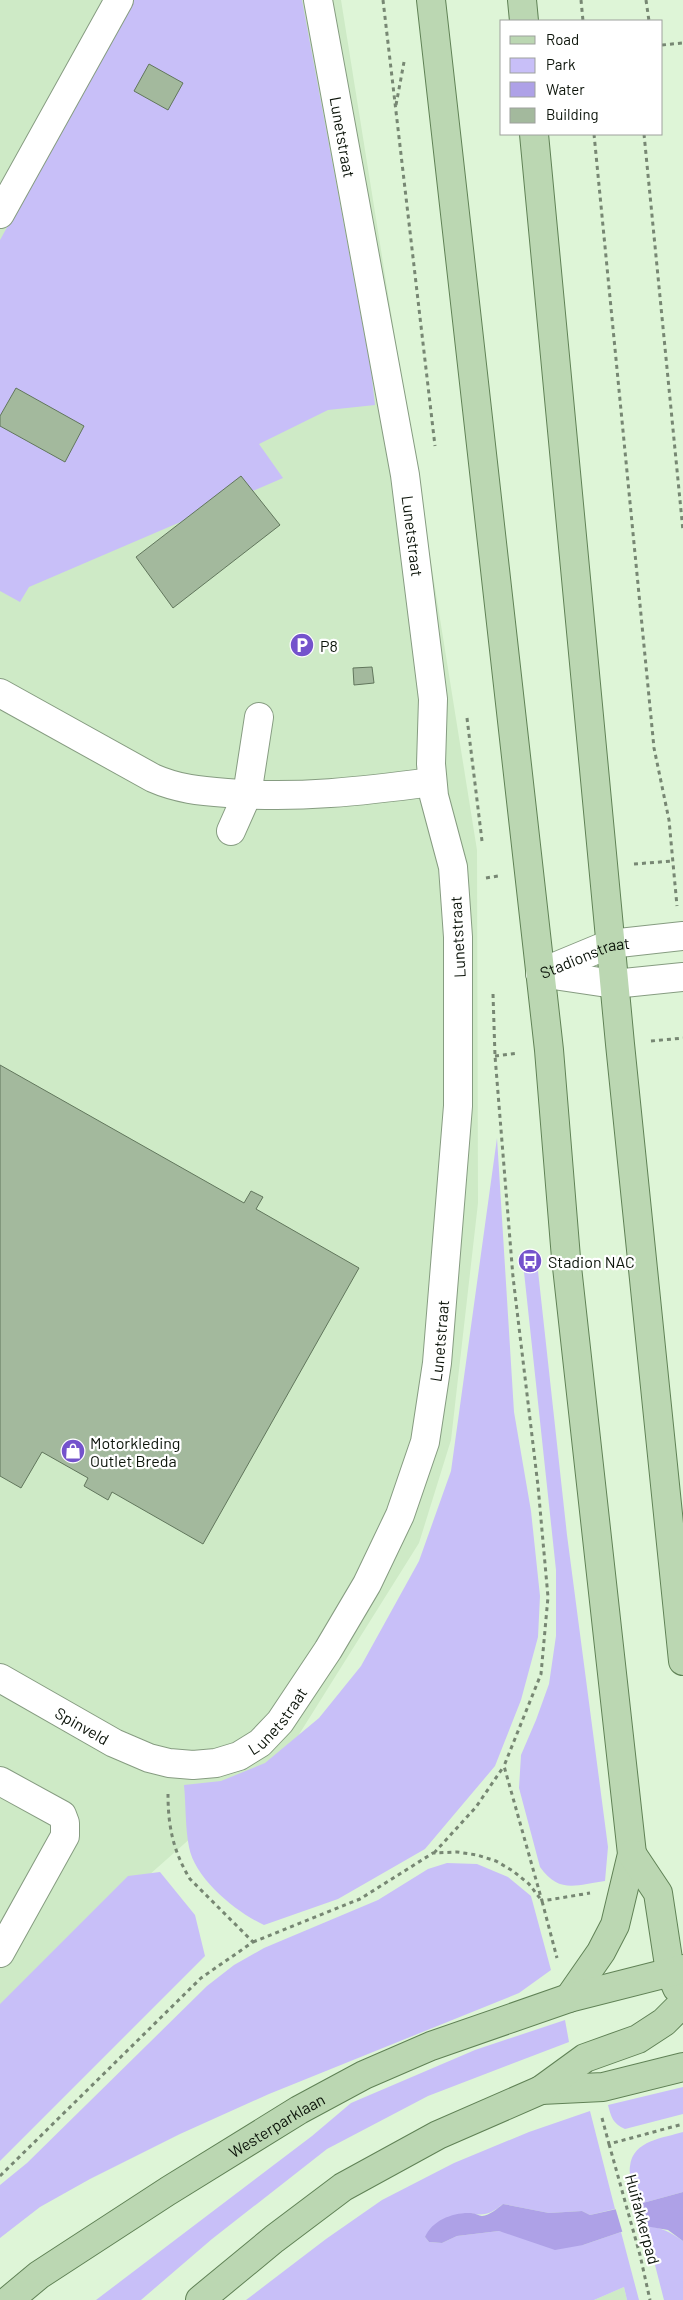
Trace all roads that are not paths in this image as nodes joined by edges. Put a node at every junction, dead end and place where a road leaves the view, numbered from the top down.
1 (119, 0) edge
2 (318, 0) edge
3 (431, 0) edge
4 (522, 0) edge
5 (524, 20) edge
6 (534, 135) edge
7 (0, 214) edge
8 (0, 692) edge
9 (259, 717) dead end
10 (432, 782) junction
11 (246, 795) junction
12 (231, 832) dead end
13 (682, 936) edge
14 (610, 944) junction
15 (540, 973) junction
16 (683, 977) edge
17 (614, 984) junction
18 (683, 1661) edge
19 (0, 1678) edge
20 (169, 1764) joint
21 (0, 1780) edge
22 (632, 1854) junction
23 (0, 1953) edge
24 (676, 1970) edge
25 (683, 1996) edge
26 (569, 1998) junction
27 (683, 2003) edge
28 (683, 2067) edge
29 (541, 2090) junction
30 (9, 2300) edge
31 (200, 2300) edge

1 - 7 street
2 - 10 street, Lunetstraat
3 - 15 main road
4 - 5 main road
6 - 14 main road
8 - 11 street
9 - 11 street
10 - 11 street
10 - 20 street, Lunetstraat
11 - 12 street
13 - 14 street, Stadionstraat
14 - 15 street, Stadionstraat
14 - 17 main road
15 - 17 street, Stadionstraat
15 - 22 main road
16 - 17 street, Stadionstraat
17 - 18 main road
19 - 20 street, Spinveld
21 - 23 street
22 - 24 main road
22 - 26 main road
24 - 25 main road
24 - 26 main road, Westerparklaan
26 - 30 main road, Westerparklaan
27 - 29 main road
28 - 29 main road
29 - 31 main road

